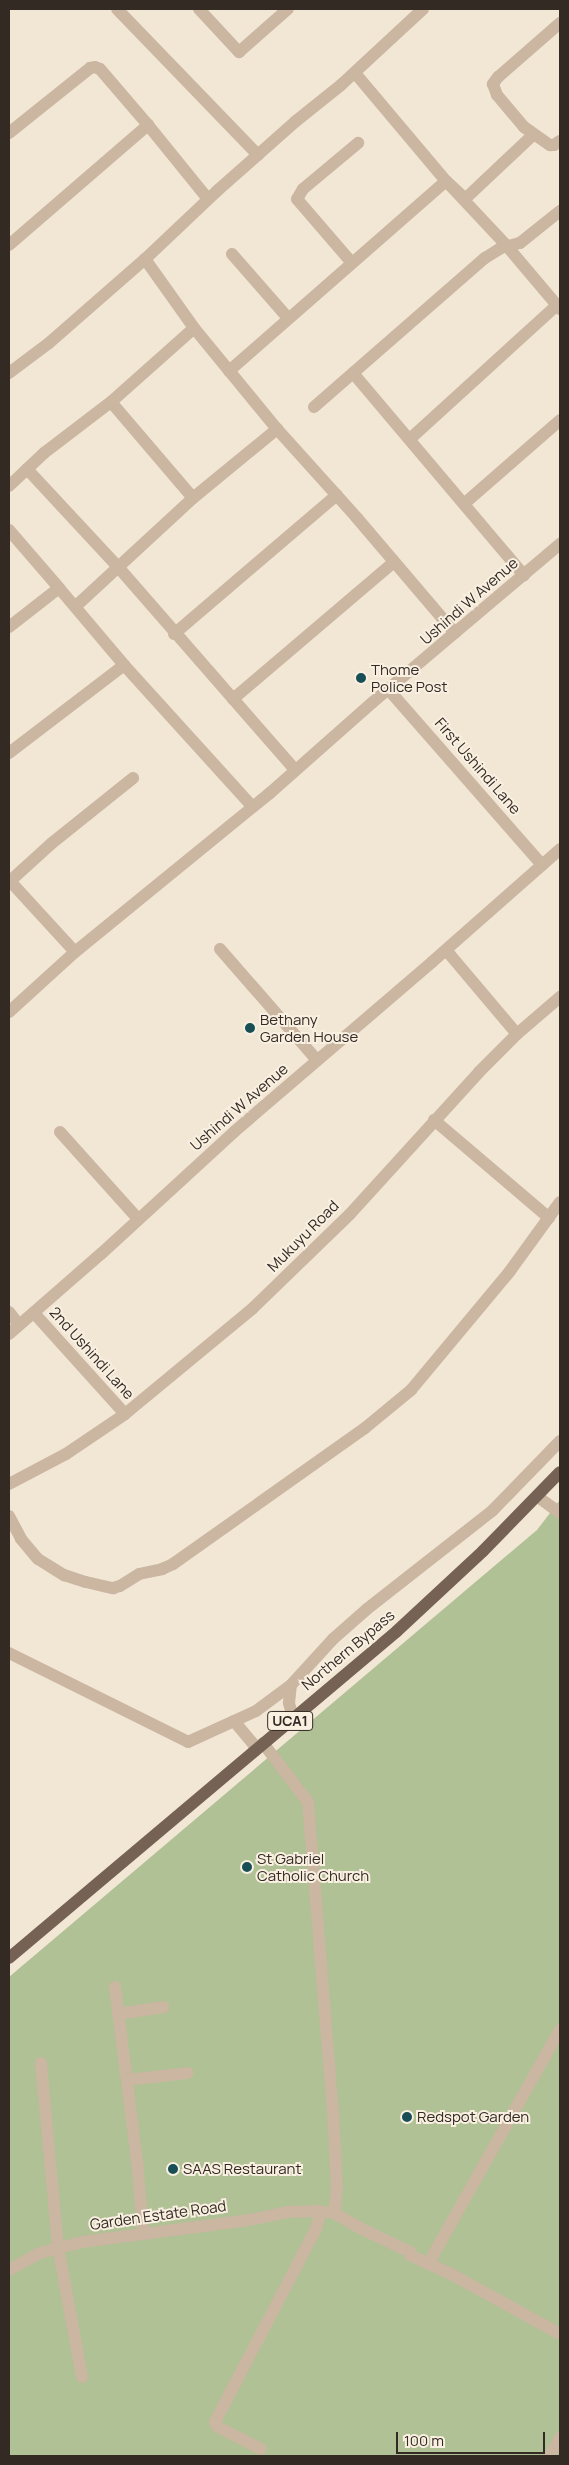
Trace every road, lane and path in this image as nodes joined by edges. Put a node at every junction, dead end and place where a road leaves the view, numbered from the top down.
1 (117, 9) edge
2 (199, 9) edge
3 (288, 9) edge
4 (424, 9) edge
5 (560, 23) edge
6 (355, 72) junction
7 (148, 125) junction
8 (9, 133) edge
9 (534, 135) junction
10 (560, 141) edge
11 (358, 143) dead end
12 (258, 155) junction
13 (446, 181) junction
14 (208, 199) junction
15 (560, 211) edge
16 (11, 239) edge
17 (506, 245) junction
18 (232, 254) dead end
19 (145, 259) junction
20 (352, 263) junction
21 (559, 307) edge
22 (288, 318) junction
23 (194, 328) junction
24 (229, 371) junction
25 (9, 373) edge
26 (353, 373) junction
27 (111, 402) junction
28 (314, 407) dead end
29 (560, 420) edge
30 (277, 429) junction
31 (411, 438) junction
32 (27, 469) junction
33 (9, 486) edge
34 (337, 495) junction
35 (193, 498) junction
36 (464, 503) junction
37 (9, 530) edge
38 (560, 544) edge
39 (394, 562) junction
40 (118, 568) junction
41 (524, 575) junction
42 (59, 588) junction
43 (76, 606) junction
44 (9, 627) edge
45 (455, 633) junction
46 (174, 634) junction
47 (124, 665) junction
48 (388, 689) junction
49 (232, 699) junction
50 (9, 753) edge
51 (295, 770) junction
52 (133, 778) dead end
53 (252, 806) junction
54 (560, 849) edge
55 (542, 865) junction
56 (10, 881) edge
57 (220, 949) dead end
58 (446, 950) junction
59 (75, 952) junction
60 (560, 997) edge
61 (9, 1012) edge
62 (517, 1034) junction
63 (317, 1060) junction
64 (434, 1120) junction
65 (60, 1132) dead end
66 (560, 1202) edge
67 (549, 1218) junction
68 (138, 1219) junction
69 (9, 1312) edge
70 (34, 1313) junction
71 (19, 1325) junction
72 (9, 1334) edge
73 (125, 1414) junction
74 (560, 1442) edge
75 (560, 1472) edge
76 (9, 1484) edge
77 (538, 1497) junction
78 (504, 1500) junction
79 (560, 1513) edge
80 (520, 1514) junction
81 (9, 1516) edge
82 (9, 1653) edge
83 (291, 1685) junction
84 (293, 1718) junction
85 (234, 1721) junction
86 (260, 1746) junction
87 (9, 1958) edge
88 (115, 1987) dead end
89 (163, 2007) dead end
90 (118, 2014) junction
91 (560, 2030) edge
92 (40, 2063) dead end
93 (188, 2073) dead end
94 (127, 2080) junction
95 (316, 2211) junction
96 (334, 2213) junction
97 (142, 2233) junction
98 (58, 2247) junction
99 (428, 2264) junction
100 (9, 2270) edge
101 (560, 2334) edge
102 (82, 2378) dead end
103 (560, 2438) edge
104 (261, 2449) dead end
105 (550, 2456) edge

1 - 12 street
2 - 3 street
4 - 6 street
5 - 9 street
6 - 12 street
6 - 13 street
7 - 8 street
7 - 14 street
7 - 16 street
9 - 10 street
9 - 13 street
11 - 20 street
12 - 14 street
13 - 17 street
13 - 20 street
14 - 19 street
15 - 17 street
17 - 21 street
17 - 26 street
18 - 22 street
19 - 23 street
19 - 25 street
20 - 22 street
21 - 31 street
22 - 24 street
23 - 24 street
23 - 27 street
24 - 30 street
26 - 28 street
26 - 31 street
27 - 32 street
27 - 35 street
29 - 36 street
30 - 34 street
30 - 35 street
31 - 36 street
32 - 33 street
32 - 40 street
34 - 39 street
34 - 46 street
35 - 40 street
36 - 41 street
37 - 42 street
38 - 41 street, Ushindi W Avenue
39 - 45 street
39 - 49 street
40 - 43 street
40 - 46 street
41 - 45 street, Ushindi W Avenue
42 - 43 street
42 - 44 street
43 - 47 street
45 - 48 street, Ushindi W Avenue
46 - 49 street
47 - 50 street
47 - 53 street
48 - 51 street, Ushindi W Avenue
48 - 55 street, First Ushindi Lane
49 - 51 street
51 - 53 street, Ushindi W Avenue
52 - 56 street
53 - 59 street, Ushindi W Avenue
54 - 55 street, Ushindi W Avenue
55 - 58 street, Ushindi W Avenue
56 - 59 street
57 - 63 street
58 - 62 street
58 - 63 street, Ushindi W Avenue
59 - 61 street, Ushindi W Avenue
60 - 62 street, Mukuyu Road
62 - 64 street, Mukuyu Road
63 - 68 street, Ushindi W Avenue
64 - 67 street
64 - 73 street, Mukuyu Road
65 - 68 street
66 - 67 street
67 - 81 street
68 - 70 street, Ushindi W Avenue
69 - 71 street
70 - 71 street, Ushindi W Avenue
70 - 73 street, 2nd Ushindi Lane
71 - 72 street, Ushindi W Avenue
73 - 76 street, Mukuyu Road
74 - 78 street
75 - 77 main road, Northern Bypass / UCA1
77 - 79 street
77 - 80 main road, Northern Bypass / UCA1
78 - 80 street
78 - 83 street
80 - 84 main road, Northern Bypass / UCA1
82 - 85 street
83 - 84 street
83 - 85 street
84 - 86 main road, Northern Bypass / UCA1
85 - 86 street
86 - 87 main road, Northern Bypass / UCA1
86 - 96 street
88 - 90 street
89 - 90 street
90 - 94 street
91 - 99 street
92 - 98 street
93 - 94 street
94 - 97 street
95 - 96 street, Garden Estate Road
95 - 97 street, Garden Estate Road
95 - 104 street
96 - 99 street, Garden Estate Road
97 - 98 street, Garden Estate Road
98 - 100 street, Garden Estate Road
98 - 102 street
99 - 101 street, Garden Estate Road
103 - 105 street

